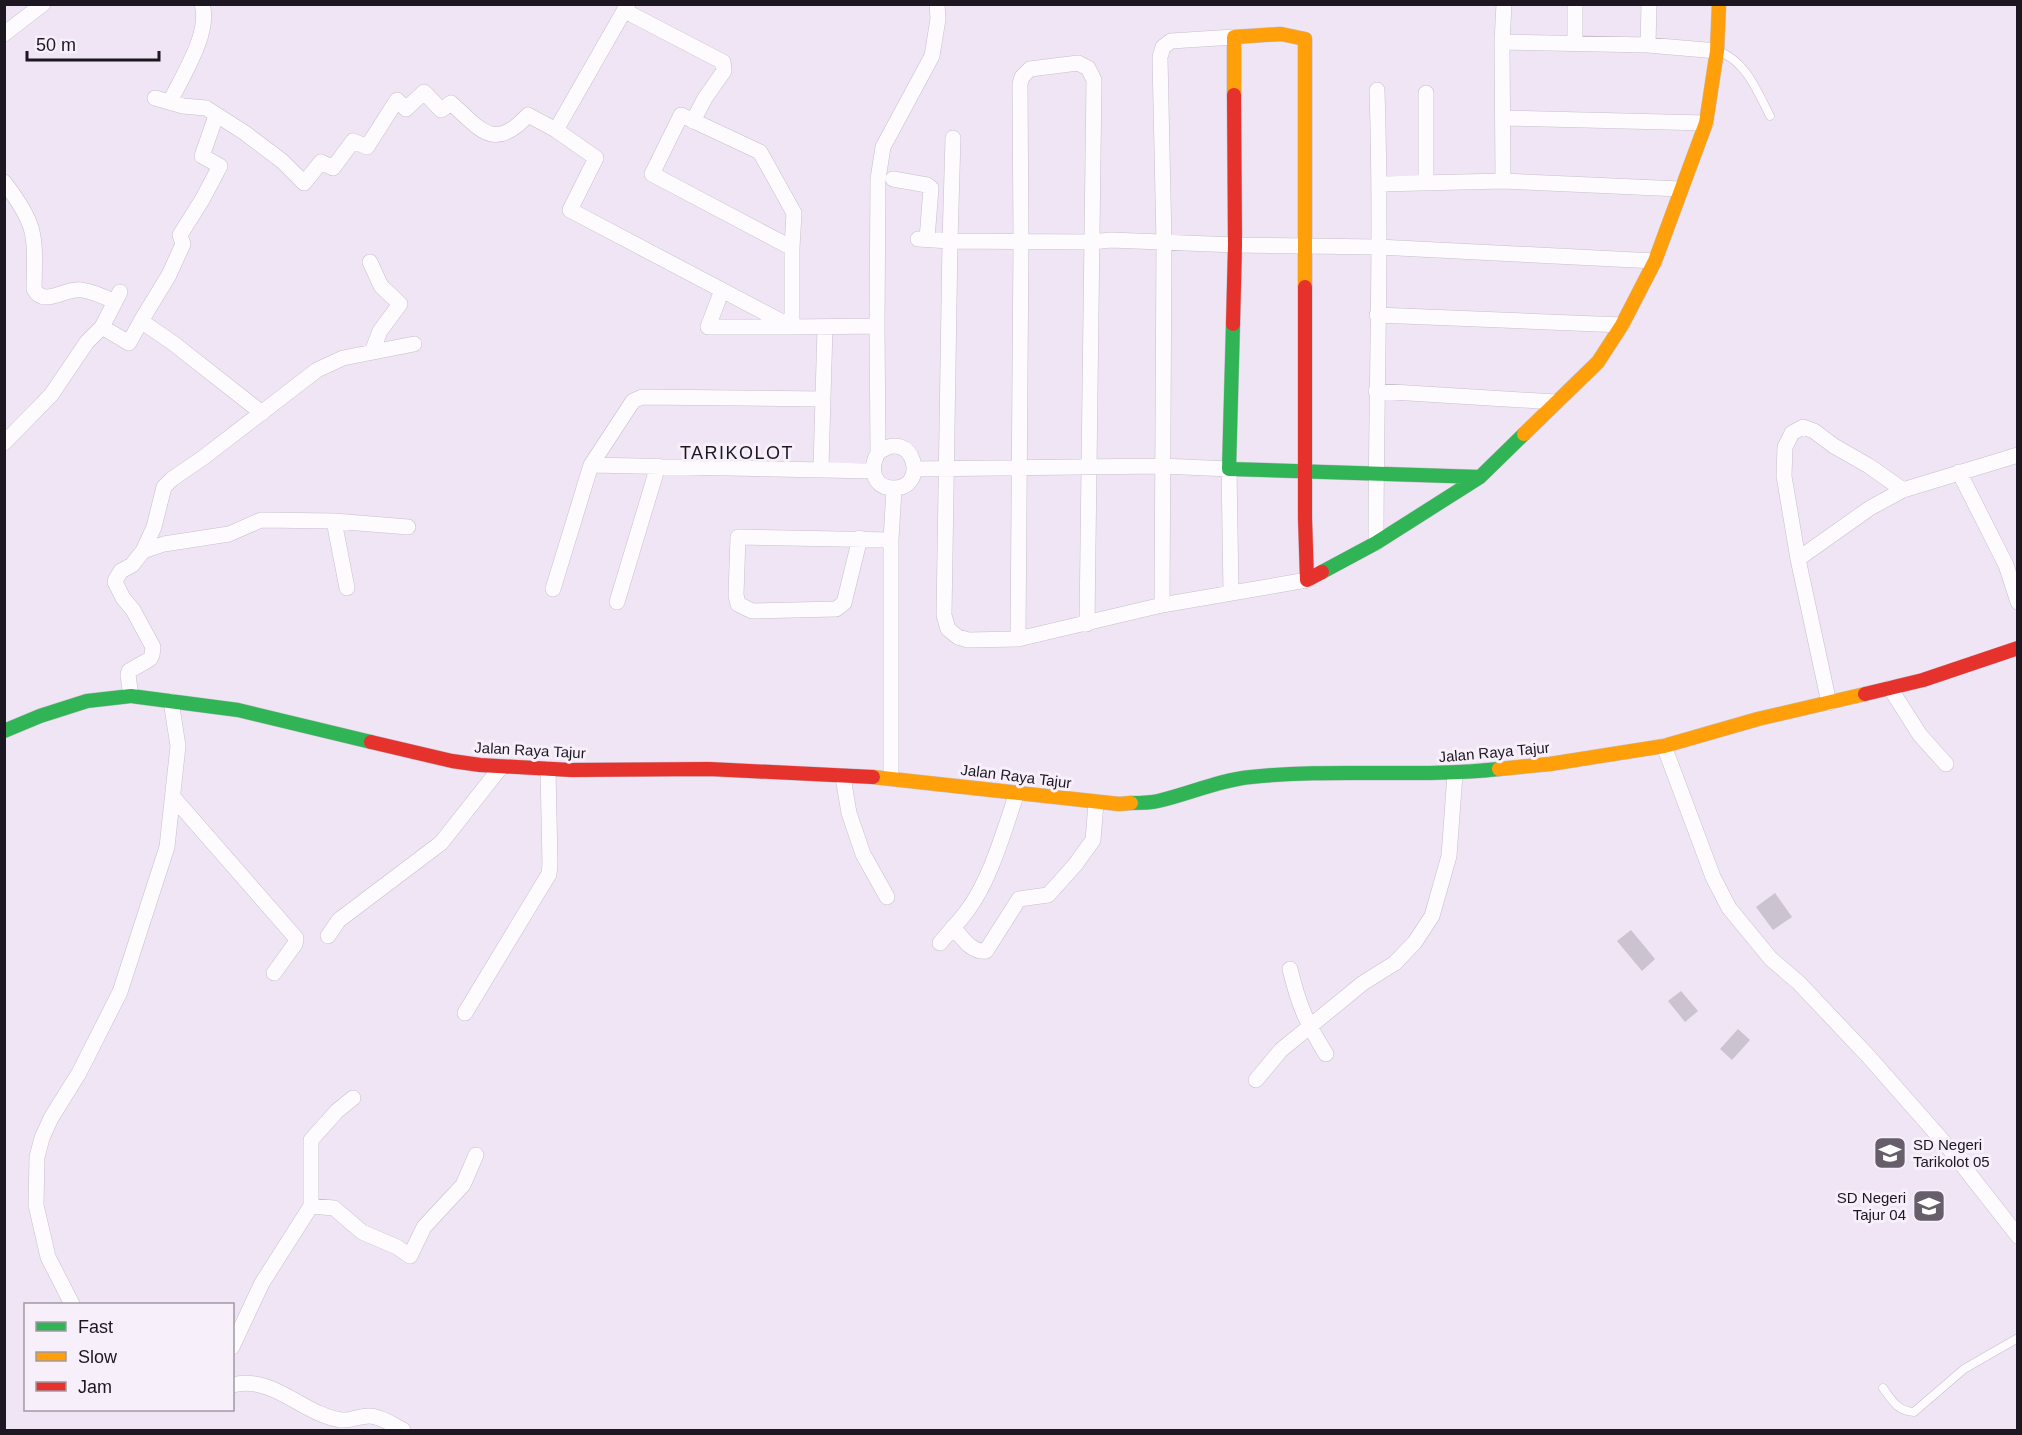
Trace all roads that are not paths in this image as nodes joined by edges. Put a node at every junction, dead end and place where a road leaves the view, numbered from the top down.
1 (43, 4) edge
2 (202, 4) edge
3 (937, 4) edge
4 (1504, 4) edge
5 (1575, 4) edge
6 (1648, 4) edge
7 (1719, 4) edge
8 (626, 8) edge
9 (4, 34) edge
10 (1234, 37) junction
11 (1502, 42) junction
12 (1575, 42) junction
13 (1648, 45) junction
14 (1717, 51) junction
15 (1377, 90) dead end
16 (1426, 93) dead end
17 (216, 116) junction
18 (1770, 116) dead end
19 (1503, 118) junction
20 (693, 121) junction
21 (1706, 123) junction
22 (556, 130) junction
23 (953, 138) dead end
24 (893, 179) dead end
25 (1503, 181) junction
26 (4, 182) edge
27 (1426, 182) junction
28 (1380, 184) junction
29 (1680, 189) junction
30 (950, 241) junction
31 (1021, 242) junction
32 (1092, 242) junction
33 (1164, 243) junction
34 (1234, 245) junction
35 (1378, 246) junction
36 (1303, 247) junction
37 (792, 248) junction
38 (1655, 261) junction
39 (370, 262) dead end
40 (722, 290) junction
41 (1377, 315) junction
42 (141, 321) junction
43 (1622, 324) junction
44 (877, 326) junction
45 (102, 327) junction
46 (792, 327) junction
47 (825, 327) junction
48 (414, 344) dead end
49 (372, 352) junction
50 (1376, 391) junction
51 (821, 399) junction
52 (1556, 402) junction
53 (262, 412) junction
54 (4, 443) edge
55 (878, 453) junction
56 (2018, 455) edge
57 (591, 465) junction
58 (658, 466) junction
59 (1162, 466) junction
60 (821, 468) junction
61 (1020, 468) junction
62 (1089, 468) junction
63 (1229, 468) junction
64 (915, 469) junction
65 (947, 469) junction
66 (873, 471) junction
67 (1305, 471) junction
68 (1376, 471) junction
69 (1959, 472) junction
70 (1480, 477) junction
71 (894, 489) junction
72 (1903, 490) junction
73 (334, 521) junction
74 (408, 527) dead end
75 (860, 538) junction
76 (891, 540) junction
77 (1376, 543) junction
78 (143, 551) junction
79 (1798, 559) junction
80 (2012, 562) edge
81 (1306, 580) junction
82 (347, 588) dead end
83 (553, 589) dead end
84 (1231, 592) junction
85 (2017, 597) edge
86 (616, 602) dead end
87 (1162, 605) junction
88 (1088, 624) junction
89 (1018, 639) junction
90 (2018, 648) edge
91 (1890, 688) junction
92 (131, 696) junction
93 (171, 702) junction
94 (1829, 703) junction
95 (4, 731) edge
96 (1664, 746) junction
97 (1946, 764) dead end
98 (501, 767) junction
99 (548, 769) junction
100 (1455, 774) junction
101 (843, 777) junction
102 (891, 778) junction
103 (1017, 793) junction
104 (173, 797) junction
105 (1096, 803) junction
106 (888, 897) dead end
107 (953, 927) junction
108 (328, 936) dead end
109 (940, 943) dead end
110 (1290, 969) dead end
111 (274, 973) dead end
112 (465, 1013) dead end
113 (1309, 1027) junction
114 (1326, 1054) dead end
115 (1256, 1080) dead end
116 (353, 1098) dead end
117 (476, 1155) dead end
118 (311, 1206) junction
119 (2018, 1236) edge
120 (71, 1303) edge
121 (2018, 1338) edge
122 (234, 1343) edge
123 (234, 1384) edge
124 (1883, 1388) dead end
125 (403, 1431) edge

1 - 9 street
2 - 17 street
3 - 44 street
4 - 11 street
5 - 12 street
6 - 13 street
7 - 14 street
8 - 20 street
8 - 22 street
10 - 33 street
10 - 34 street
10 - 36 street
11 - 12 street
11 - 19 street
12 - 13 street
13 - 14 street
14 - 18 lane
14 - 21 street
15 - 28 street
16 - 27 street
17 - 22 street
17 - 42 street
19 - 21 street
19 - 25 street
20 - 37 street
20 - 37 street
21 - 29 street
22 - 40 street
23 - 30 street
24 - 30 street
25 - 27 street
25 - 29 street
26 - 45 street
27 - 28 street
28 - 35 street
29 - 38 street
30 - 31 street
30 - 65 street
31 - 32 street
31 - 32 street
31 - 61 street
32 - 33 street
32 - 62 street
33 - 34 street
33 - 59 street
34 - 36 street
34 - 63 street
35 - 36 street
35 - 38 street
35 - 41 street
36 - 67 street
37 - 46 street
38 - 43 street
39 - 49 street
40 - 46 street
40 - 46 street
41 - 43 street
41 - 50 street
42 - 45 street
42 - 53 street
43 - 52 street
44 - 47 street
44 - 55 street
45 - 54 street
46 - 47 street
47 - 51 street
48 - 49 street
49 - 53 street
50 - 52 street
50 - 68 street
51 - 57 street
51 - 60 street
52 - 70 street
53 - 78 street
55 - 64 street
55 - 66 street
56 - 69 street
57 - 58 street
57 - 83 street
58 - 60 street
58 - 86 street
59 - 62 street
59 - 63 street
59 - 87 street
60 - 66 street
61 - 62 street
61 - 65 street
61 - 89 street
62 - 88 street
63 - 67 street
63 - 84 street
64 - 65 street
64 - 71 street
65 - 89 street
66 - 71 street
67 - 68 street
67 - 81 street
68 - 70 street
68 - 77 street
69 - 72 street
69 - 80 street
70 - 77 street
71 - 76 street
72 - 79 street
72 - 79 street
73 - 74 street
73 - 78 street
73 - 82 street
75 - 75 street
75 - 76 street
76 - 102 street
77 - 81 street
78 - 92 street
79 - 94 street
80 - 85 street
81 - 84 street
84 - 87 street
87 - 88 street
88 - 89 street
90 - 91 street, Jalan Raya Tajur
91 - 94 street, Jalan Raya Tajur
91 - 97 street
92 - 93 street, Jalan Raya Tajur
92 - 95 street, Jalan Raya Tajur
93 - 98 street, Jalan Raya Tajur
93 - 104 street
94 - 96 street, Jalan Raya Tajur
96 - 100 street, Jalan Raya Tajur
96 - 119 street
98 - 99 street, Jalan Raya Tajur
98 - 108 street
99 - 101 street, Jalan Raya Tajur
99 - 112 street
100 - 105 street, Jalan Raya Tajur
100 - 113 street
101 - 102 street, Jalan Raya Tajur
101 - 106 street
102 - 103 street, Jalan Raya Tajur
103 - 105 street, Jalan Raya Tajur
103 - 107 street
104 - 111 street
104 - 120 street
105 - 107 street
107 - 109 street
110 - 113 street
113 - 114 street
113 - 115 street
116 - 118 street
117 - 118 street
118 - 122 street
121 - 124 lane
123 - 125 street

